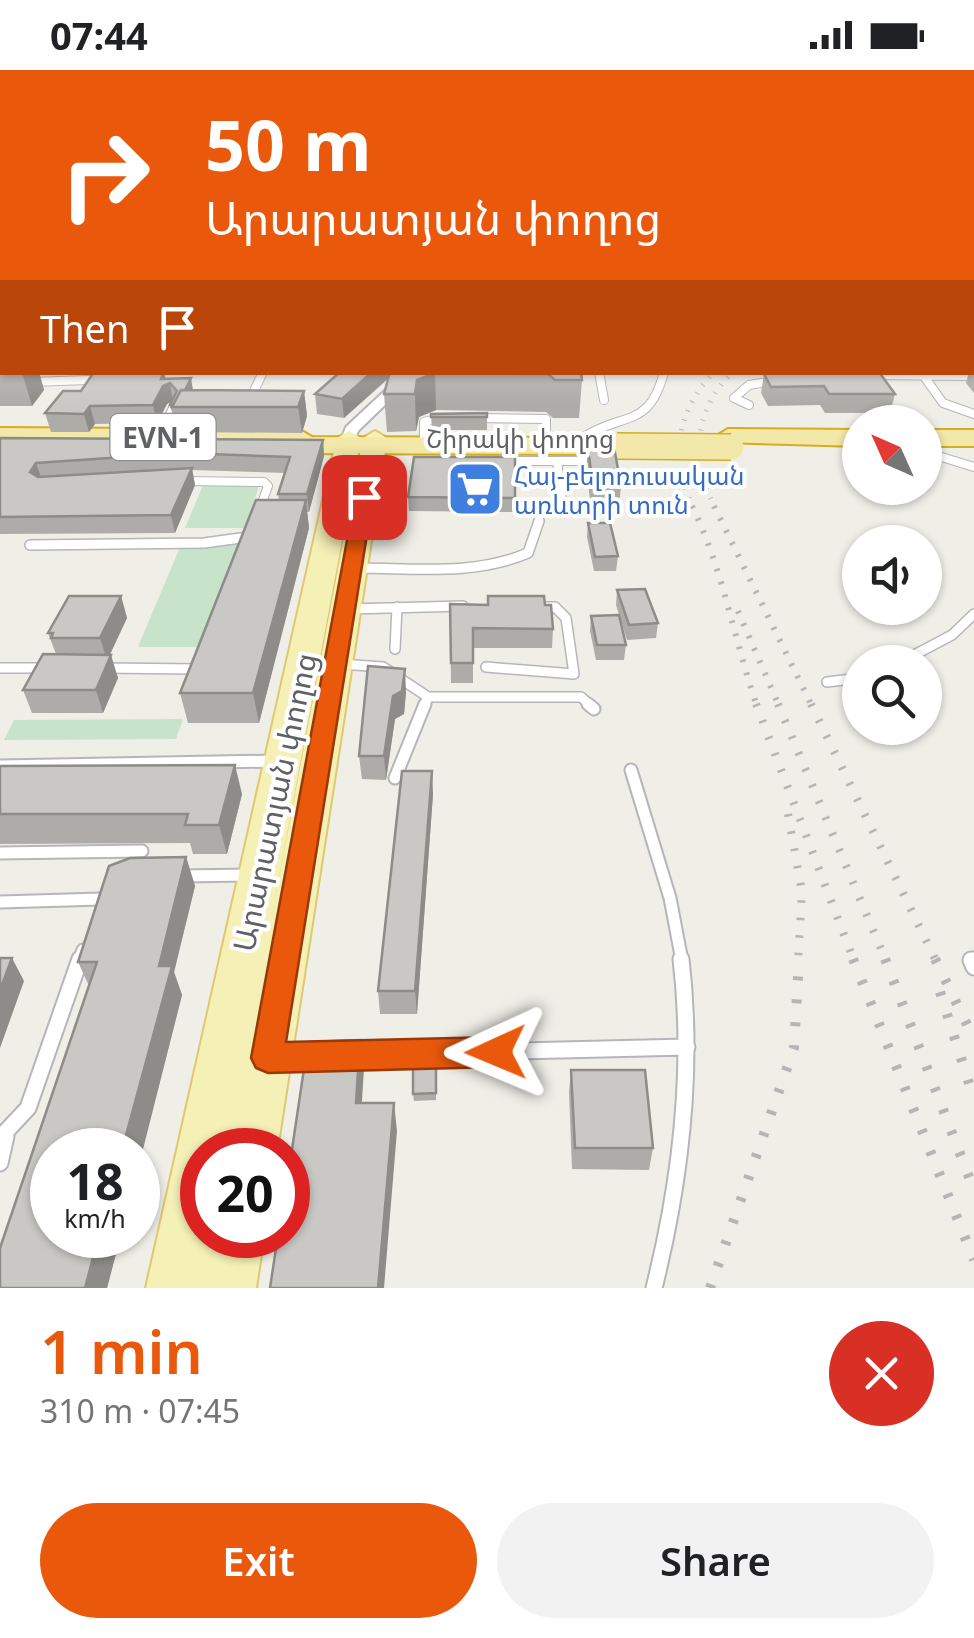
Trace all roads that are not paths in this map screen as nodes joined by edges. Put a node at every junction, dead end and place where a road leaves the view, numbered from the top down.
1 (94, 375) edge
2 (262, 375) edge
3 (410, 375) edge
4 (600, 375) edge
5 (663, 375) edge
6 (864, 375) edge
7 (923, 376) junction
8 (974, 376) edge
9 (786, 379) edge
10 (89, 380) junction
11 (16, 382) dead end
12 (73, 392) edge
13 (253, 394) edge
14 (604, 400) dead end
15 (749, 405) dead end
16 (173, 408) edge
17 (378, 408) junction
18 (974, 414) edge
19 (450, 418) edge
20 (465, 418) edge
21 (159, 438) junction
22 (942, 438) edge
23 (974, 438) edge
24 (842, 439) edge
25 (0, 440) edge
26 (361, 442) junction
27 (617, 442) junction
28 (730, 442) junction
29 (490, 446) junction
30 (842, 446) edge
31 (974, 447) edge
32 (439, 448) junction
33 (942, 449) edge
34 (551, 450) junction
35 (586, 450) junction
36 (942, 456) edge
37 (974, 467) edge
38 (179, 482) edge
39 (563, 509) dead end
40 (255, 519) junction
41 (274, 519) edge
42 (539, 521) dead end
43 (248, 537) junction
44 (30, 545) dead end
45 (242, 554) edge
46 (352, 568) junction
47 (484, 606) edge
48 (519, 606) edge
49 (397, 607) junction
50 (344, 610) junction
51 (974, 614) edge
52 (933, 645) edge
53 (395, 649) dead end
54 (206, 652) edge
55 (335, 665) junction
56 (486, 667) dead end
57 (0, 668) edge
58 (54, 668) edge
59 (90, 668) edge
60 (842, 680) edge
61 (828, 682) dead end
62 (428, 697) junction
63 (594, 709) dead end
64 (282, 761) junction
65 (0, 766) edge
66 (631, 770) dead end
67 (395, 778) dead end
68 (142, 851) dead end
69 (0, 854) edge
70 (259, 875) junction
71 (173, 876) edge
72 (0, 902) edge
73 (94, 916) edge
74 (88, 934) edge
75 (687, 1047) junction
76 (268, 1058) junction
77 (207, 1128) edge
78 (256, 1128) edge
79 (3, 1137) edge
80 (0, 1163) edge
81 (180, 1258) edge
82 (233, 1258) edge
83 (174, 1288) edge
84 (228, 1288) edge
85 (654, 1288) edge

1 - 10 lane
2 - 13 lane
3 - 17 street
4 - 14 lane
5 - 35 lane
6 - 7 lane
7 - 8 lane
7 - 18 lane
9 - 15 lane
10 - 11 lane
10 - 12 lane
16 - 21 lane
17 - 26 street, Արարատյան փողոց
17 - 26 street
19 - 32 lane
20 - 34 lane
21 - 25 highway, Շիրակի փողոց / EVN-1
21 - 26 highway, Շիրակի փողոց / EVN-1
22 - 23 highway
24 - 28 highway, Շիրակի փողոց / EVN-1
25 - 26 highway, Շիրակի փողոց / EVN-1
26 - 32 highway, Շիրակի փողոց / EVN-1
26 - 46 main road, Արարատյան փողոց
26 - 64 main road, Արարատյան փողոց
27 - 28 highway, Շիրակի փողոց / EVN-1, bridge
27 - 29 highway, Շիրակի փողոց / EVN-1
27 - 35 highway, Շիրակի փողոց / EVN-1
28 - 30 highway, Շիրակի փողոց / EVN-1
29 - 32 highway, Շիրակի փողոց / EVN-1
29 - 34 lane
31 - 33 highway
32 - 34 highway, Շիրակի փողոց / EVN-1
34 - 35 highway, Շիրակի փողոց / EVN-1
34 - 39 lane
36 - 37 lane
38 - 40 lane
40 - 41 lane
40 - 43 lane
42 - 46 lane
43 - 44 lane
43 - 45 lane
46 - 50 main road, Արարատյան փողոց
47 - 49 lane
48 - 56 lane
49 - 50 lane
49 - 53 lane
50 - 55 main road, Արարատյան փողոց
51 - 52 lane
54 - 59 lane
55 - 62 lane
55 - 76 main road, Արարատյան փողոց
57 - 58 lane
60 - 61 lane
62 - 63 lane
62 - 67 lane
64 - 65 lane
64 - 70 main road, Արարատյան փողոց
66 - 75 lane
68 - 69 lane
70 - 71 lane
70 - 77 main road, Արարատյան փողոց
72 - 73 lane
74 - 79 lane
75 - 76 lane
75 - 85 lane
76 - 78 main road, Արարատյան փողոց
79 - 80 lane
81 - 83 main road, Արարատյան փողոց
82 - 84 main road

